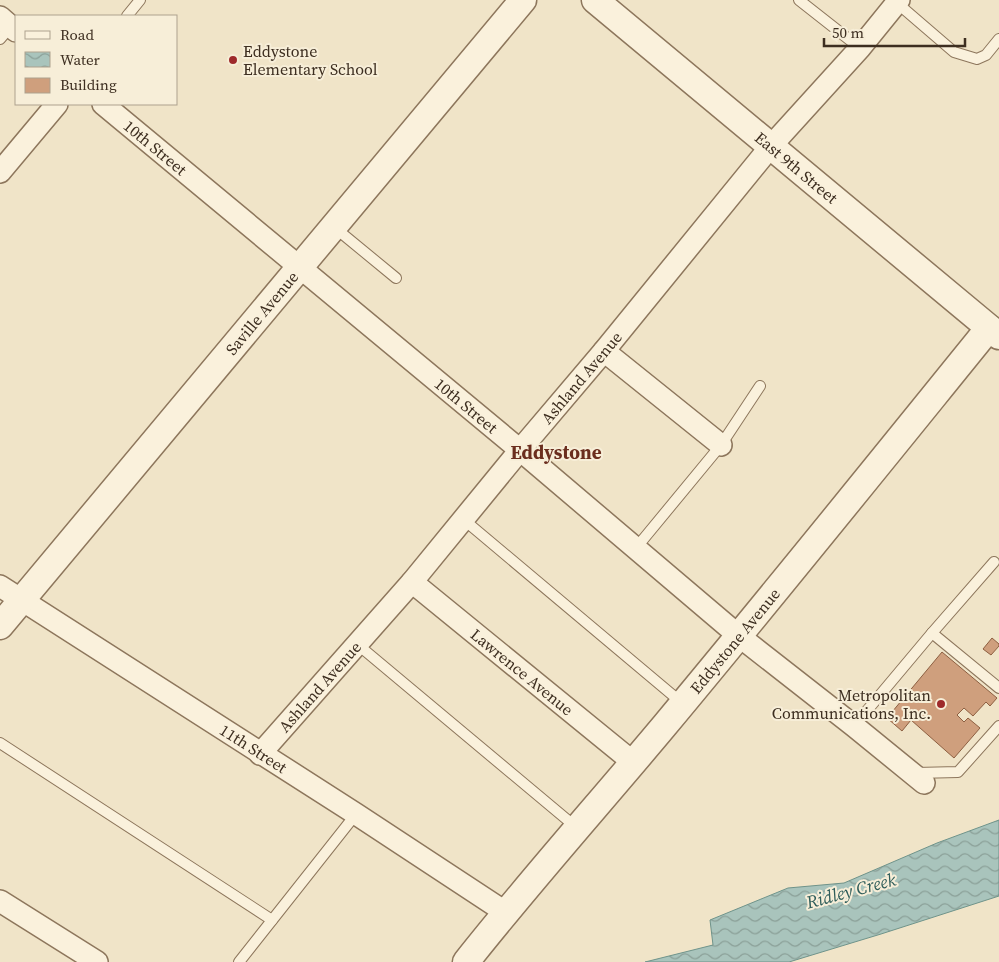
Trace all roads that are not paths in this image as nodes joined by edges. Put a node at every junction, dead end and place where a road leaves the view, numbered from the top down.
1 (140, 0) edge
2 (523, 0) edge
3 (596, 0) edge
4 (799, 0) edge
5 (898, 2) edge
6 (128, 15) edge
7 (999, 39) edge
8 (860, 48) junction
9 (56, 105) edge
10 (104, 105) edge
11 (771, 146) junction
12 (0, 172) edge
13 (334, 227) junction
14 (300, 268) junction
15 (396, 278) dead end
16 (996, 326) edge
17 (604, 351) junction
18 (760, 386) dead end
19 (721, 445) junction
20 (520, 450) junction
21 (463, 519) junction
22 (636, 548) junction
23 (994, 562) dead end
24 (412, 582) junction
25 (0, 586) edge
26 (22, 601) junction
27 (0, 626) edge
28 (932, 633) junction
29 (739, 636) junction
30 (357, 644) junction
31 (999, 688) edge
32 (683, 703) junction
33 (854, 726) junction
34 (999, 726) edge
35 (0, 742) edge
36 (260, 754) junction
37 (634, 763) junction
38 (918, 778) joint
39 (356, 814) junction
40 (578, 829) junction
41 (0, 901) edge
42 (506, 912) junction
43 (272, 920) junction
44 (97, 962) edge
45 (238, 962) edge
46 (466, 962) edge

1 - 6 lane
2 - 13 street, Saville Avenue
3 - 11 street, East 9th Street
4 - 8 lane
5 - 7 lane
5 - 8 street, Ashland Avenue
8 - 11 street, Ashland Avenue
9 - 12 street
10 - 14 street, 10th Street
11 - 16 street, East 9th Street
11 - 17 street, Ashland Avenue
13 - 14 street, Saville Avenue
13 - 15 lane
14 - 20 street, 10th Street
14 - 26 street, Saville Avenue
16 - 29 street, Eddystone Avenue
17 - 19 street
17 - 20 street, Ashland Avenue
18 - 19 lane
19 - 22 lane
20 - 21 street, Ashland Avenue
20 - 22 street, 10th Street
21 - 24 street, Ashland Avenue
21 - 32 lane
22 - 29 street, 10th Street
23 - 28 lane
24 - 30 street, Ashland Avenue
24 - 37 street, Lawrence Avenue
25 - 26 street, 11th Street
26 - 27 street, Saville Avenue
26 - 36 street, 11th Street
28 - 31 lane
28 - 33 lane
29 - 32 street, Eddystone Avenue
29 - 33 street, 10th Street
30 - 36 street, Ashland Avenue
30 - 40 lane
32 - 37 street, Eddystone Avenue
33 - 38 street, 10th Street
34 - 38 lane
35 - 43 lane
36 - 39 street, 11th Street
37 - 40 street, Eddystone Avenue
39 - 42 street, 11th Street
39 - 43 lane
40 - 42 street, Eddystone Avenue
41 - 44 street
42 - 46 street, Eddystone Avenue
43 - 45 lane

